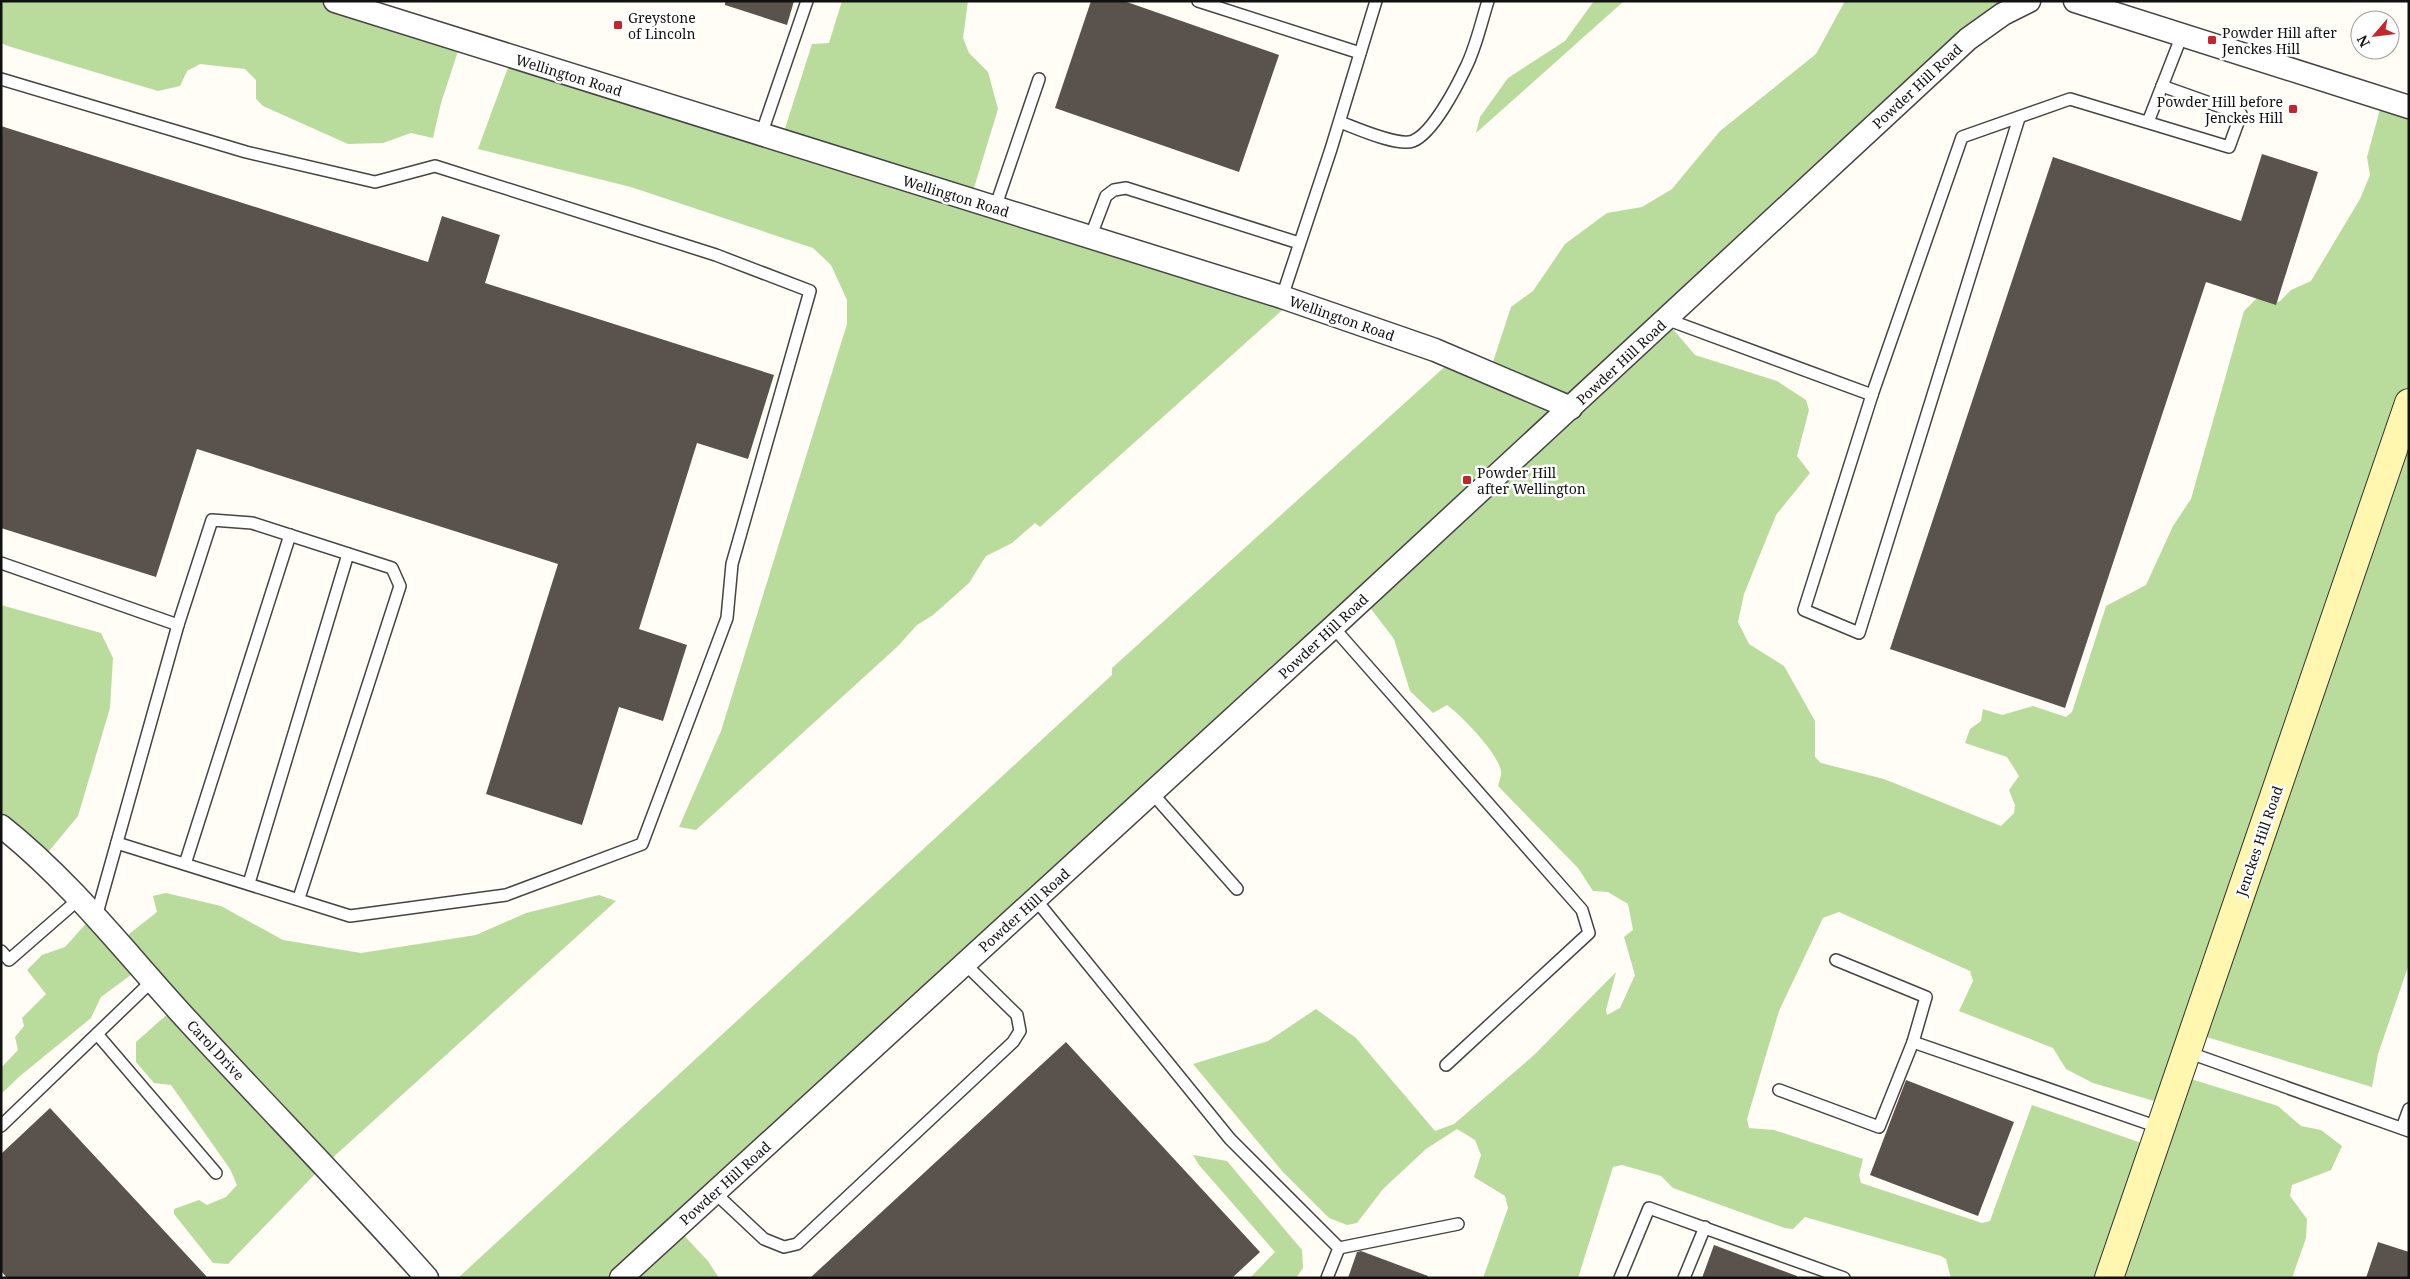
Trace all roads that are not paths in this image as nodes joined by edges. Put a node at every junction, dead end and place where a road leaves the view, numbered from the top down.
1 (335, 1) edge
2 (807, 1) edge
3 (1198, 1) edge
4 (1376, 1) edge
5 (1488, 1) edge
6 (2029, 1) edge
7 (2076, 1) edge
8 (2182, 35) junction
9 (1360, 53) junction
10 (1, 79) edge
11 (1039, 79) dead end
12 (2162, 86) junction
13 (2409, 106) edge
14 (2020, 118) junction
15 (1340, 122) junction
16 (2148, 122) junction
17 (761, 135) junction
18 (995, 208) junction
19 (1090, 238) junction
20 (1299, 243) junction
21 (1282, 297) junction
22 (1666, 319) junction
23 (1872, 395) junction
24 (2409, 403) edge
25 (1571, 408) junction
26 (290, 535) junction
27 (348, 554) junction
28 (1, 563) edge
29 (178, 625) junction
30 (1333, 627) junction
31 (1152, 793) junction
32 (1, 826) edge
33 (117, 842) junction
34 (185, 864) junction
35 (248, 883) junction
36 (1237, 889) dead end
37 (299, 898) junction
38 (79, 899) junction
39 (1036, 900) junction
40 (96, 917) junction
41 (1, 952) edge
42 (1836, 960) dead end
43 (965, 964) junction
44 (153, 980) junction
45 (97, 1034) junction
46 (1913, 1042) junction
47 (2187, 1052) junction
48 (1446, 1065) dead end
49 (1780, 1090) dead end
50 (2409, 1109) edge
51 (1, 1126) edge
52 (2160, 1128) junction
53 (2405, 1130) edge
54 (216, 1173) dead end
55 (714, 1192) junction
56 (1458, 1224) dead end
57 (1705, 1227) junction
58 (1338, 1248) junction
59 (427, 1278) edge
60 (620, 1278) edge
61 (1327, 1278) edge
62 (1620, 1278) edge
63 (1684, 1278) edge
64 (1844, 1278) edge
65 (2109, 1278) edge

1 - 17 street, Wellington Road
2 - 17 lane
3 - 9 lane
4 - 9 lane
5 - 15 lane
6 - 22 street, Powder Hill Road
7 - 8 street
8 - 12 lane
8 - 13 street
9 - 15 lane
10 - 37 lane
11 - 18 lane
12 - 16 lane
12 - 16 lane
14 - 16 lane
14 - 23 lane
14 - 23 lane
15 - 20 lane
17 - 18 street, Wellington Road
18 - 19 street, Wellington Road
19 - 20 lane
19 - 21 street, Wellington Road
20 - 21 lane
21 - 25 street, Wellington Road
22 - 23 lane
22 - 25 street, Powder Hill Road
24 - 47 main road, Jenckes Hill Road
25 - 30 street, Powder Hill Road
26 - 27 lane
26 - 29 lane
26 - 34 lane
27 - 35 lane
27 - 37 lane
28 - 29 lane
29 - 33 lane
30 - 31 street, Powder Hill Road
30 - 48 lane
31 - 36 lane
31 - 39 street, Powder Hill Road
32 - 38 street, Carol Drive
33 - 34 lane
33 - 40 lane
34 - 35 lane
35 - 37 lane
38 - 40 street, Carol Drive
38 - 41 lane
39 - 43 street, Powder Hill Road
39 - 58 lane
40 - 44 street, Carol Drive
42 - 46 lane
43 - 55 street, Powder Hill Road
43 - 55 lane
44 - 45 lane
44 - 59 street, Carol Drive
45 - 51 lane
45 - 54 lane
46 - 49 lane
46 - 52 lane
47 - 52 main road, Jenckes Hill Road
47 - 53 lane
50 - 53 lane
52 - 65 main road, Jenckes Hill Road
55 - 60 street, Powder Hill Road
56 - 58 lane
57 - 62 lane
57 - 63 lane
57 - 64 lane
58 - 61 lane

